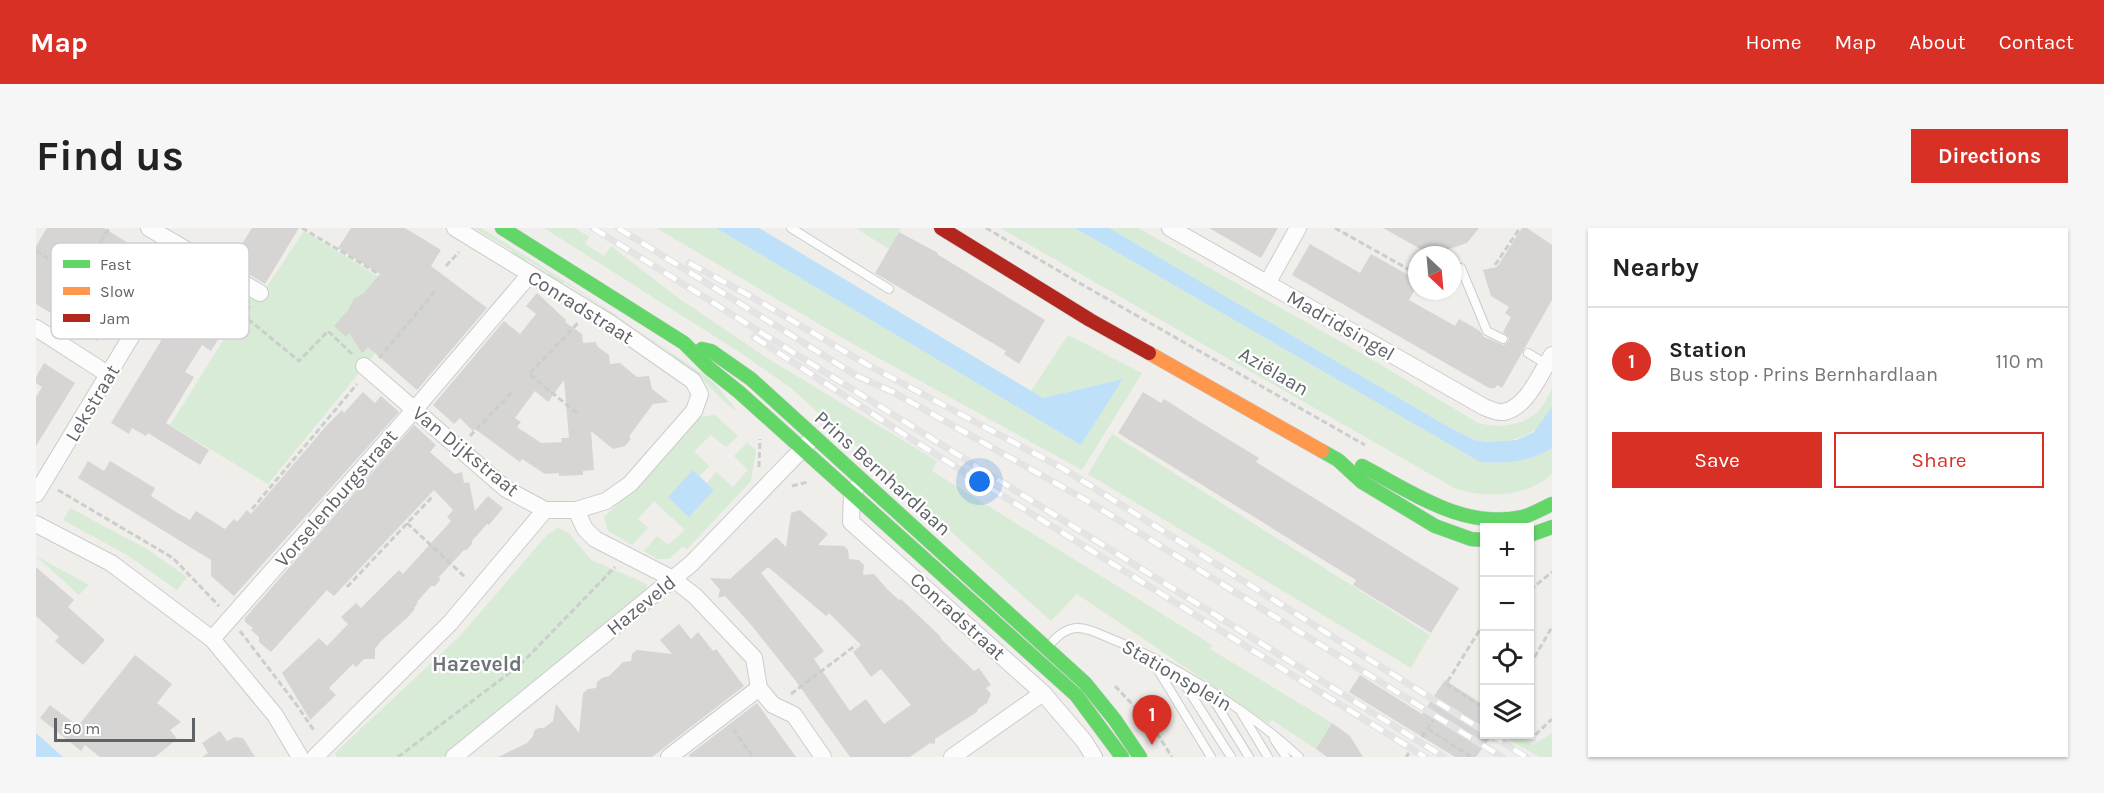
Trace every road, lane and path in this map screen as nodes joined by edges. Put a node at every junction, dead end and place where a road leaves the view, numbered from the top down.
1 (109, 228) edge
2 (149, 228) edge
3 (302, 228) edge
4 (455, 228) edge
5 (502, 228) edge
6 (941, 228) edge
7 (986, 228) edge
8 (1170, 228) edge
9 (1298, 228) edge
10 (1335, 228) edge
11 (1520, 228) edge
12 (797, 230) edge
13 (100, 243) edge
14 (174, 243) edge
15 (36, 251) edge
16 (51, 260) edge
17 (1495, 265) dead end
18 (1408, 269) edge
19 (1462, 270) edge
20 (379, 273) dead end
21 (530, 274) junction
22 (1268, 282) junction
23 (437, 289) dead end
24 (889, 289) dead end
25 (249, 292) edge
26 (256, 297) joint
27 (249, 307) edge
28 (590, 310) junction
29 (51, 316) edge
30 (249, 320) edge
31 (40, 331) edge
32 (53, 339) edge
33 (130, 339) edge
34 (1503, 339) dead end
35 (1528, 353) dead end
36 (1549, 360) edge
37 (366, 368) junction
38 (109, 375) junction
39 (512, 392) dead end
40 (415, 409) junction
41 (577, 413) dead end
42 (808, 443) junction
43 (1372, 448) dead end
44 (459, 449) junction
45 (1338, 460) junction
46 (858, 487) junction
47 (40, 488) edge
48 (433, 496) dead end
49 (1552, 504) edge
50 (252, 509) dead end
51 (545, 510) junction
52 (576, 510) junction
53 (407, 523) junction
54 (36, 524) edge
55 (1552, 527) edge
56 (1534, 534) edge
57 (1480, 540) edge
58 (627, 555) junction
59 (1552, 572) edge
60 (673, 579) junction
61 (347, 587) dead end
62 (1534, 587) edge
63 (478, 589) junction
64 (230, 618) junction
65 (1552, 627) edge
66 (1480, 631) edge
67 (212, 639) junction
68 (856, 645) dead end
69 (1047, 648) junction
70 (1149, 657) junction
71 (1534, 658) edge
72 (1037, 661) junction
73 (1177, 672) junction
74 (759, 688) junction
75 (1208, 691) junction
76 (1043, 693) junction
77 (1480, 705) edge
78 (776, 706) junction
79 (1240, 711) junction
80 (723, 716) junction
81 (1552, 718) edge
82 (1433, 720) dead end
83 (1428, 729) junction
84 (1271, 734) junction
85 (1534, 736) edge
86 (1422, 737) dead end
87 (320, 752) edge
88 (1409, 753) dead end
89 (300, 757) edge
90 (398, 757) edge
91 (454, 757) edge
92 (669, 757) edge
93 (753, 757) edge
94 (823, 757) edge
95 (952, 757) edge
96 (1094, 757) edge
97 (1122, 757) edge
98 (1140, 757) edge
99 (1211, 757) edge
100 (1231, 757) edge
101 (1249, 757) edge
102 (1268, 757) edge
103 (1286, 757) edge
104 (1299, 757) edge
105 (1406, 757) edge
106 (1471, 757) edge

1 - 13 path
2 - 14 street
3 - 20 path
4 - 21 street, Conradstraat
5 - 42 main road, Prins Bernhardlaan
6 - 45 main road
7 - 43 path, Aziëlaan
8 - 22 street, Madridsingel
9 - 22 street
10 - 18 path
11 - 17 path
12 - 24 lane
15 - 16 path
19 - 34 lane
21 - 28 street, Conradstraat
21 - 40 street, Vorselenburgstraat
22 - 36 street, Madridsingel
23 - 37 path
25 - 26 street
26 - 27 path
28 - 41 path
28 - 52 street, Conradstraat
29 - 31 path
30 - 37 path
32 - 38 street
33 - 38 street, Lekstraat
35 - 36 lane
37 - 40 street, Van Dijkstraat
37 - 50 path
38 - 47 street, Lekstraat
39 - 44 path
40 - 44 street, Van Dijkstraat
40 - 64 street, Vorselenburgstraat
42 - 46 main road, Prins Bernhardlaan
42 - 60 street, Hazeveld
44 - 51 street, Van Dijkstraat
45 - 49 main road
45 - 57 main road
46 - 69 main road, Prins Bernhardlaan
46 - 72 main road, Prins Bernhardlaan
46 - 76 street, Conradstraat
47 - 64 path
48 - 53 path
51 - 52 street, Van Dijkstraat
51 - 63 street
52 - 58 street
53 - 61 path
53 - 63 path
54 - 67 street
55 - 56 main road
58 - 60 street
58 - 90 path
59 - 62 path
60 - 74 street
60 - 91 street, Hazeveld
63 - 87 street
64 - 67 street, Vorselenburgstraat
64 - 87 path
65 - 71 path
66 - 77 path
67 - 89 street
68 - 78 path
69 - 70 lane, Stationsplein
69 - 72 lane
69 - 98 main road, Prins Bernhardlaan
70 - 73 lane, Stationsplein
70 - 99 lane
72 - 97 main road, Prins Bernhardlaan
73 - 75 lane, Stationsplein
73 - 100 lane
74 - 78 street
74 - 80 street
75 - 79 lane, Stationsplein
75 - 101 lane
76 - 95 street
76 - 96 street
78 - 94 street
79 - 84 lane, Stationsplein
79 - 102 lane
80 - 92 street
80 - 93 path
81 - 85 path
82 - 83 path
83 - 86 path
83 - 106 path
84 - 103 lane
84 - 104 lane, Stationsplein
88 - 105 path

